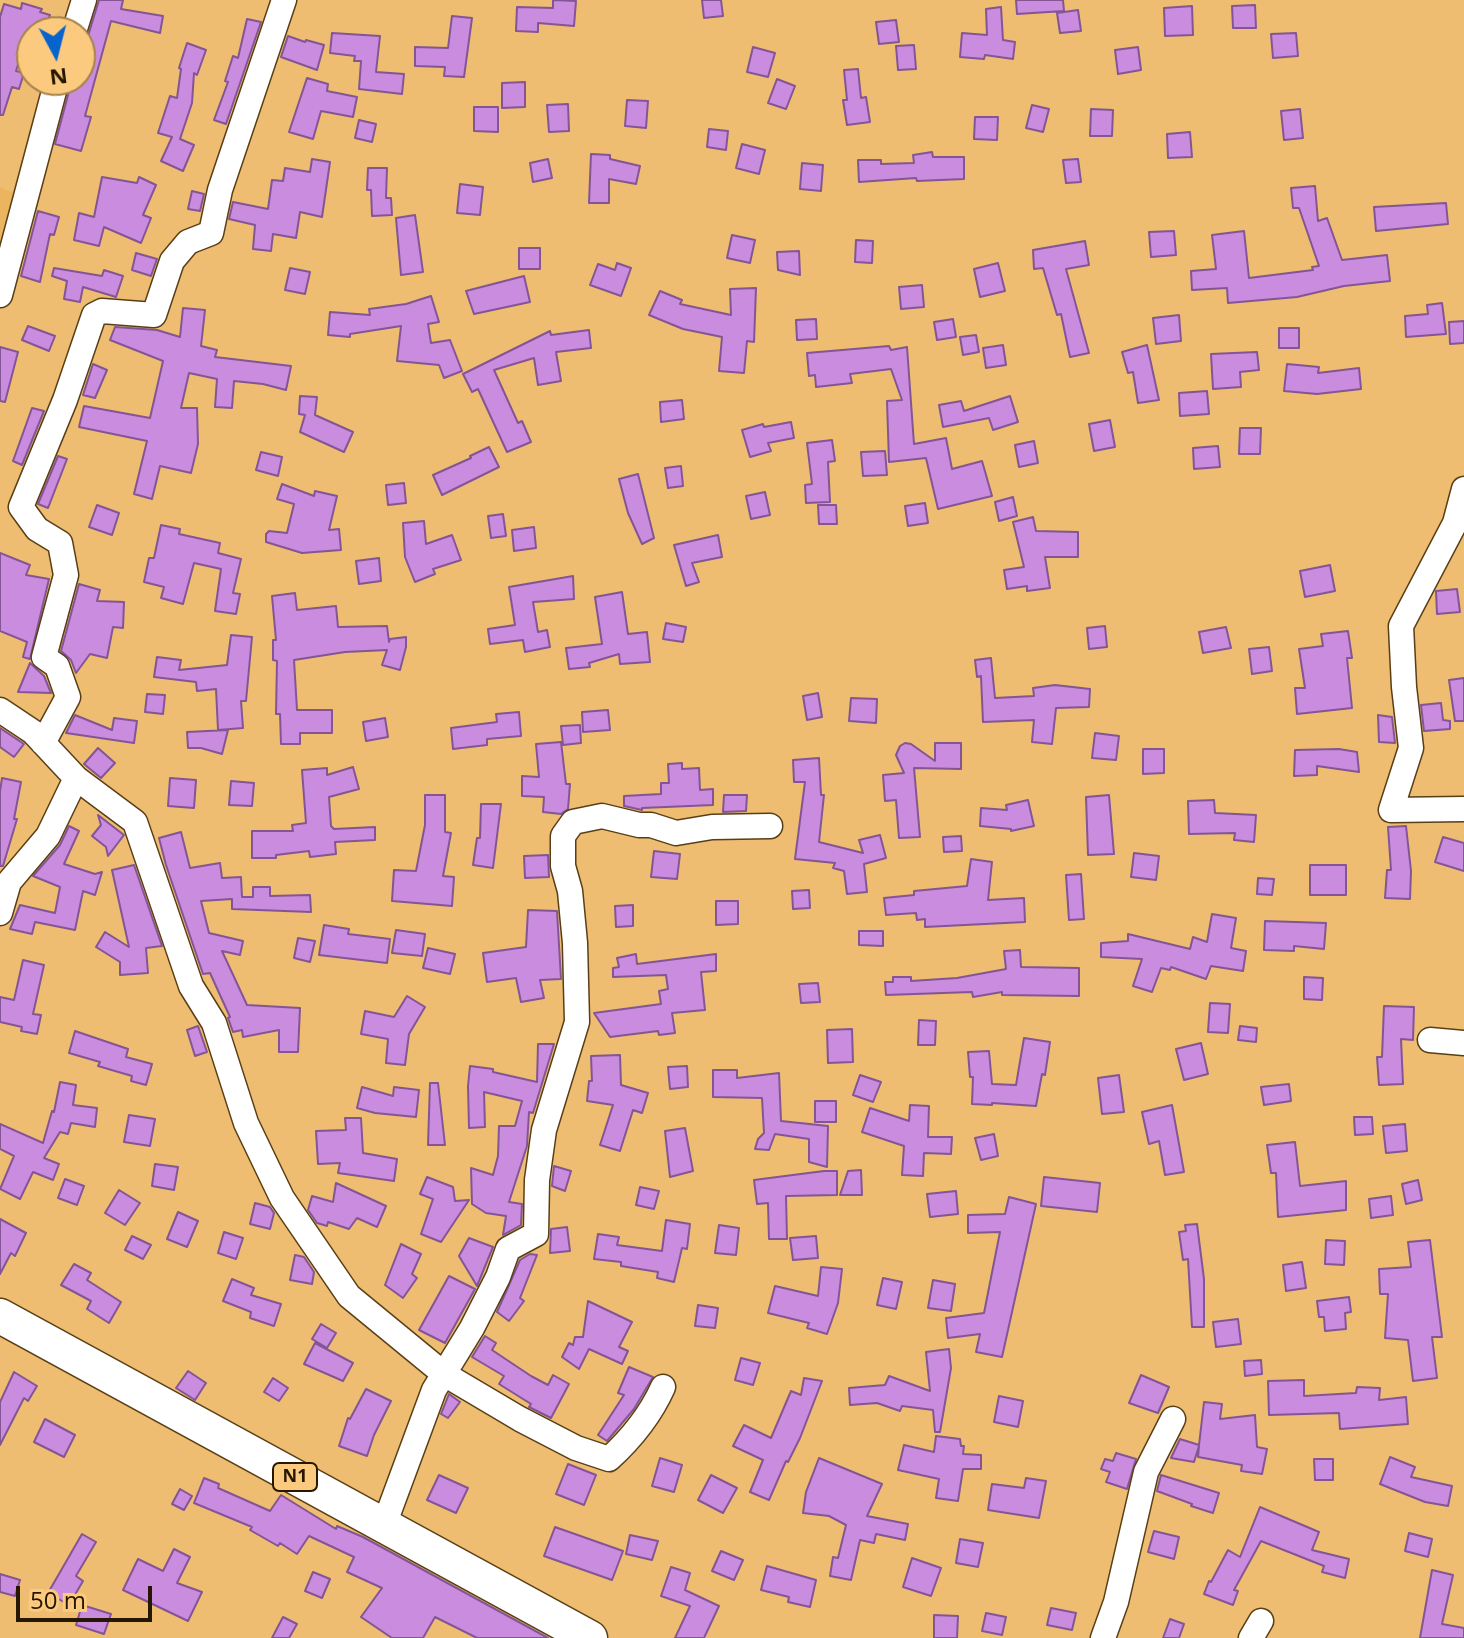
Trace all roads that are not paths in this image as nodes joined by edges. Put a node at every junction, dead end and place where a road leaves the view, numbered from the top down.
1 (284, 0) edge
2 (53, 96) edge
3 (0, 295) edge
4 (1464, 489) edge
5 (0, 710) edge
6 (43, 743) junction
7 (76, 778) junction
8 (1464, 809) edge
9 (770, 826) dead end
10 (0, 913) edge
11 (1430, 1040) dead end
12 (1464, 1043) edge
13 (0, 1316) edge
14 (444, 1374) junction
15 (663, 1387) dead end
16 (1173, 1419) dead end
17 (384, 1525) junction
18 (590, 1638) edge
19 (1103, 1638) edge

1 - 6 street
2 - 3 street
4 - 8 street
5 - 6 street
6 - 7 street
7 - 10 street
7 - 14 street
9 - 14 street
11 - 12 street
13 - 17 highway, N1
14 - 15 street
14 - 17 street
16 - 19 street
17 - 18 highway, N1

